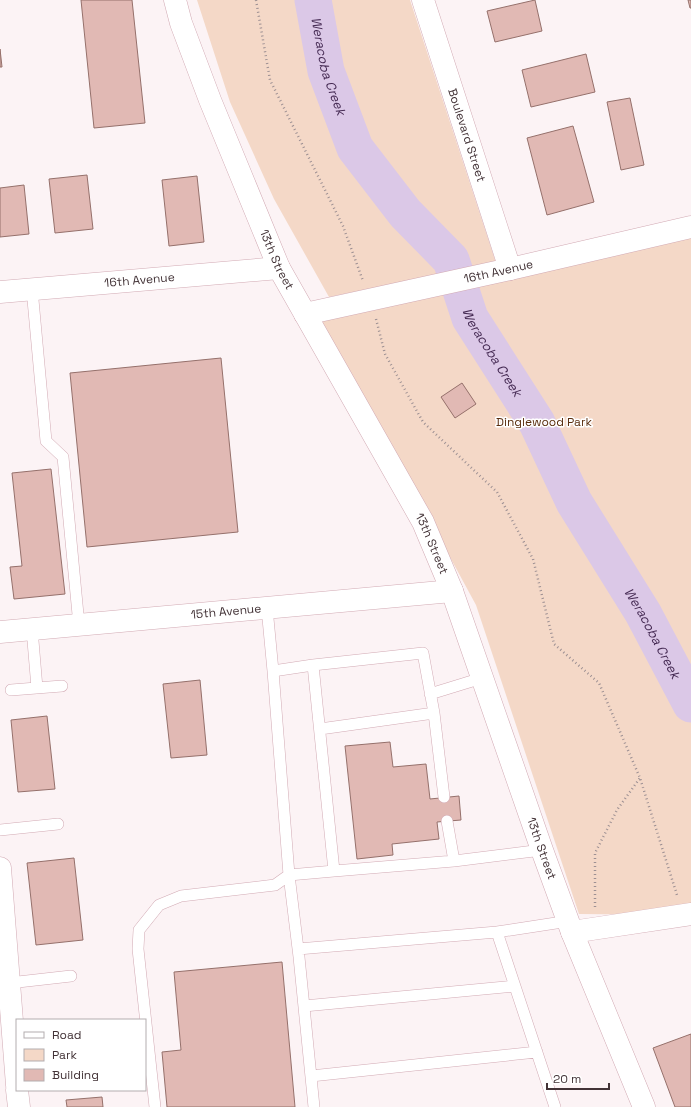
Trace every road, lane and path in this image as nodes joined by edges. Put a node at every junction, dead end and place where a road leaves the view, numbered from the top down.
1 (175, 0) edge
2 (256, 0) edge
3 (423, 0) edge
4 (691, 227) edge
5 (280, 268) junction
6 (510, 269) junction
7 (32, 289) junction
8 (0, 292) edge
9 (370, 300) junction
10 (305, 314) junction
11 (452, 591) junction
12 (266, 608) junction
13 (79, 625) junction
14 (32, 629) junction
15 (0, 632) edge
16 (313, 665) junction
17 (273, 671) junction
18 (482, 678) junction
19 (62, 686) dead end
20 (37, 688) junction
21 (11, 690) dead end
22 (430, 694) junction
23 (434, 713) junction
24 (320, 729) junction
25 (640, 778) junction
26 (444, 797) dead end
27 (447, 821) dead end
28 (58, 824) dead end
29 (0, 830) edge
30 (542, 850) junction
31 (454, 861) junction
32 (334, 871) junction
33 (0, 873) edge
34 (289, 875) junction
35 (687, 914) edge
36 (570, 927) junction
37 (594, 928) junction
38 (496, 932) junction
39 (298, 949) junction
40 (71, 976) dead end
41 (9, 984) junction
42 (515, 986) junction
43 (304, 1006) junction
44 (146, 1019) edge
45 (146, 1023) edge
46 (6, 1032) edge
47 (537, 1052) junction
48 (311, 1076) junction
49 (16, 1080) edge
50 (17, 1091) edge
51 (19, 1107) edge
52 (155, 1107) edge
53 (314, 1107) edge
54 (555, 1107) edge
55 (644, 1107) edge

1 - 5 street, 13th Street
2 - 9 path
3 - 6 street, Boulevard Street
4 - 6 street, 16th Avenue
5 - 7 street, 16th Avenue
5 - 10 street, 13th Street
6 - 9 street, 16th Avenue
7 - 8 street, 16th Avenue
7 - 13 lane
9 - 10 street, 16th Avenue
9 - 25 path
10 - 11 street, 13th Street
11 - 12 street, 15th Avenue
11 - 18 street, 13th Street
12 - 13 street, 15th Avenue
12 - 17 lane
13 - 14 street, 15th Avenue
14 - 15 street, 15th Avenue
14 - 20 lane
16 - 17 lane
16 - 22 lane
16 - 24 lane
17 - 34 lane
18 - 22 lane
18 - 30 street, 13th Street
19 - 20 lane
20 - 21 lane
22 - 23 lane
23 - 24 lane
23 - 26 lane
24 - 32 lane
25 - 35 path
25 - 37 path
27 - 31 lane
28 - 29 lane
30 - 31 lane
30 - 36 street, 13th Street
31 - 32 lane
32 - 34 lane
33 - 41 street
34 - 39 lane
34 - 44 lane
35 - 37 street
36 - 37 street
36 - 38 lane
36 - 55 street, 13th Street
38 - 39 lane
38 - 42 lane
39 - 43 lane
40 - 41 lane
41 - 46 street
42 - 43 lane
42 - 47 lane
43 - 48 lane
45 - 52 lane
46 - 49 street
47 - 48 lane
47 - 54 lane
48 - 53 lane
50 - 51 street

